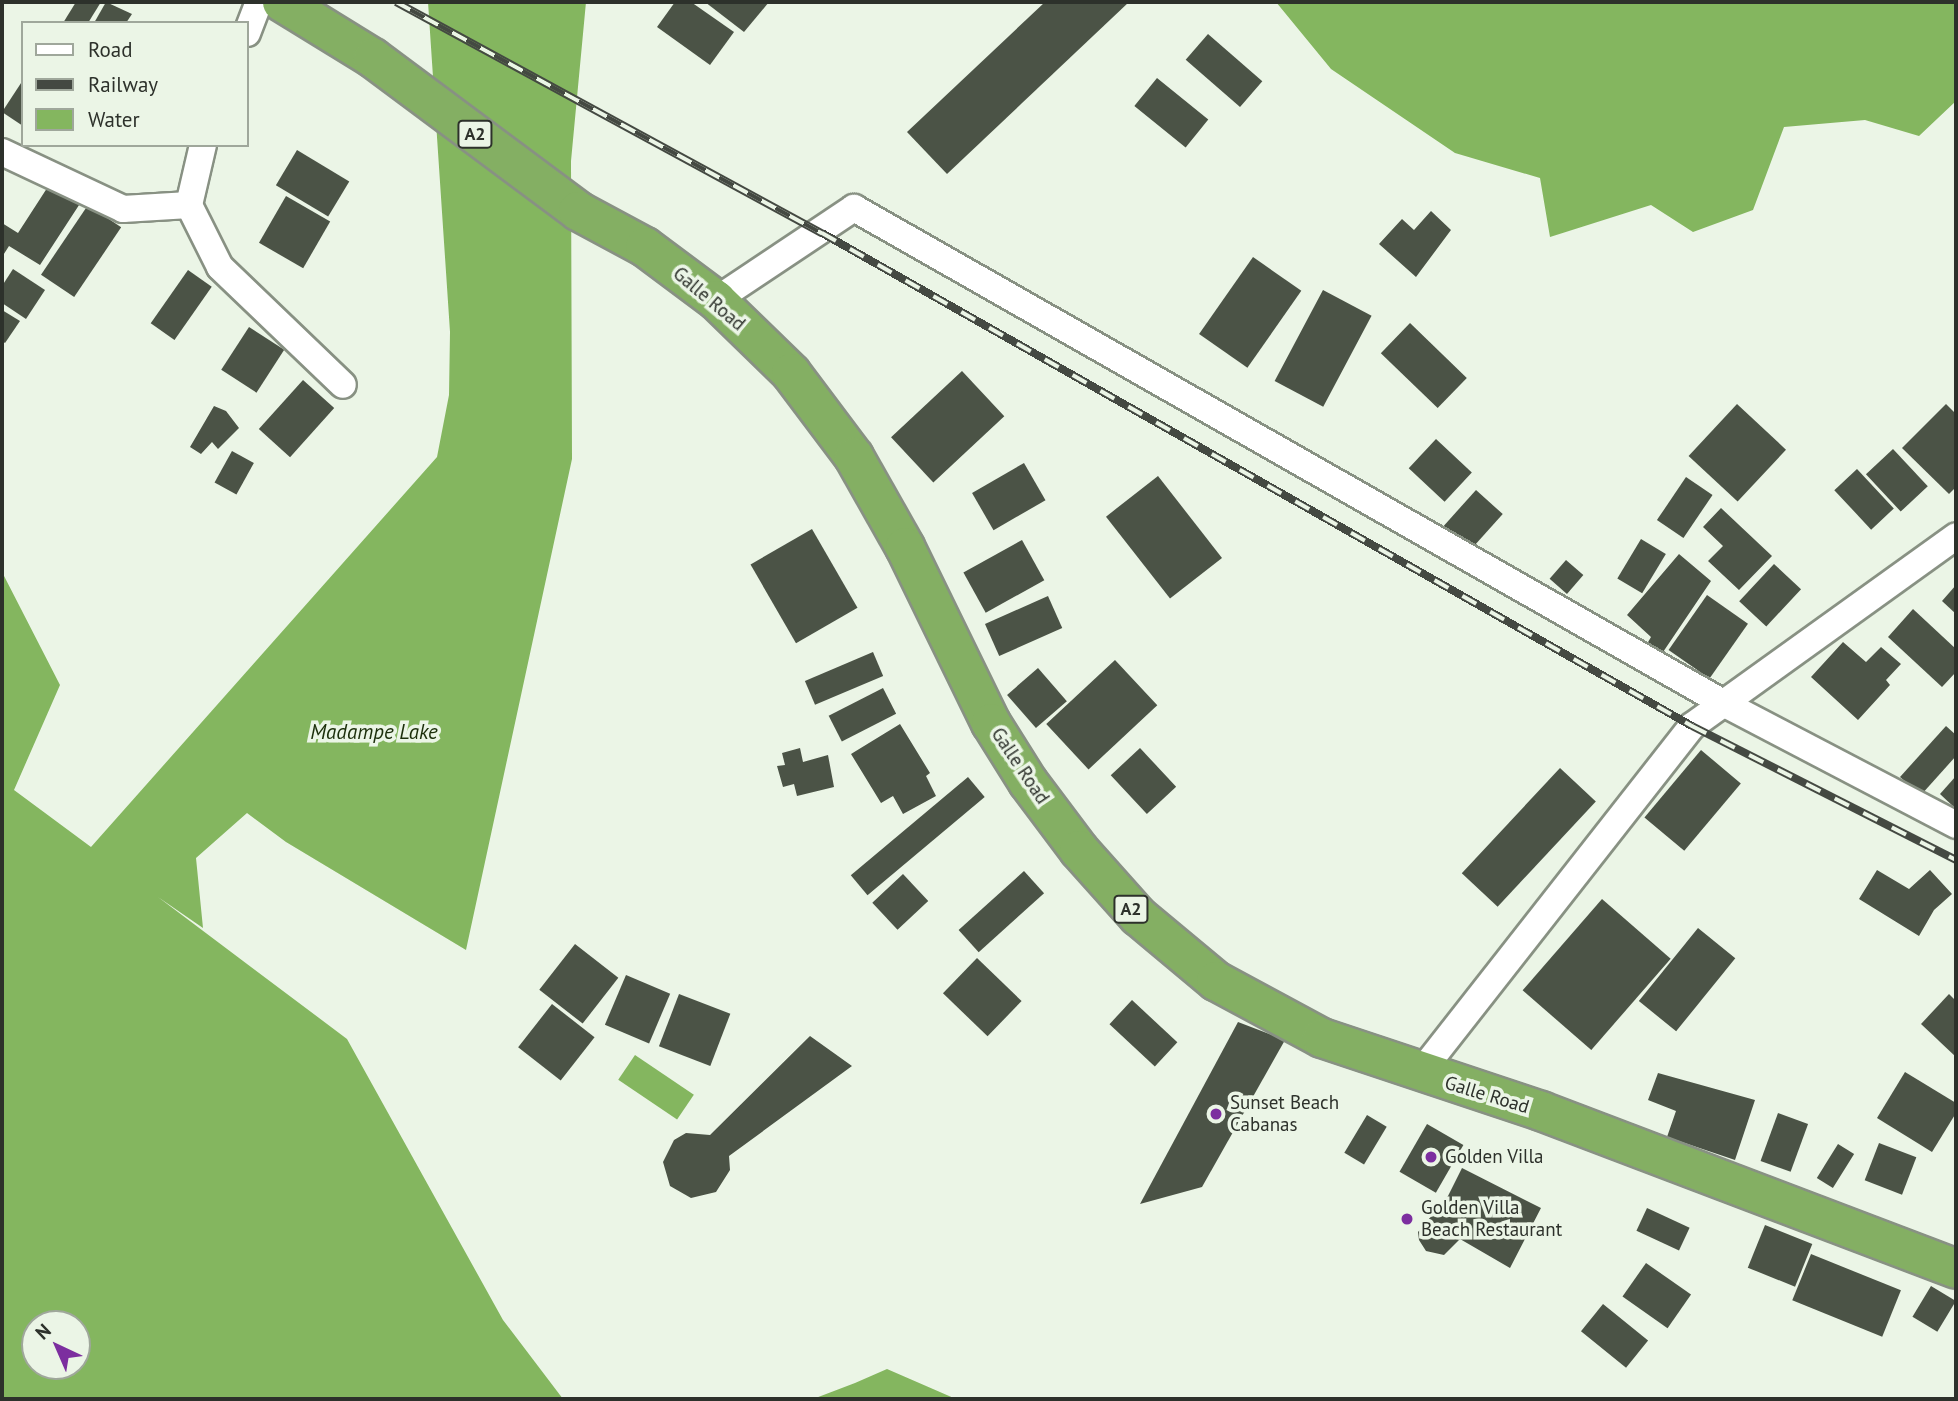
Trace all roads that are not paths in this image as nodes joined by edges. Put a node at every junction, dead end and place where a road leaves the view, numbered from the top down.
1 (259, 2) edge
2 (282, 2) edge
3 (248, 30) edge
4 (202, 147) edge
5 (2, 152) edge
6 (189, 205) junction
7 (716, 300) junction
8 (343, 385) dead end
9 (1956, 536) edge
10 (1725, 704) junction
11 (1956, 825) edge
12 (1420, 1073) junction
13 (1956, 1269) edge

1 - 3 street
2 - 7 highway, Galle Road / A2
4 - 6 street
5 - 6 street
6 - 8 street
7 - 10 street
7 - 12 highway, Galle Road / A2
9 - 10 street
10 - 11 street
10 - 12 street
12 - 13 highway, Galle Road / A2

